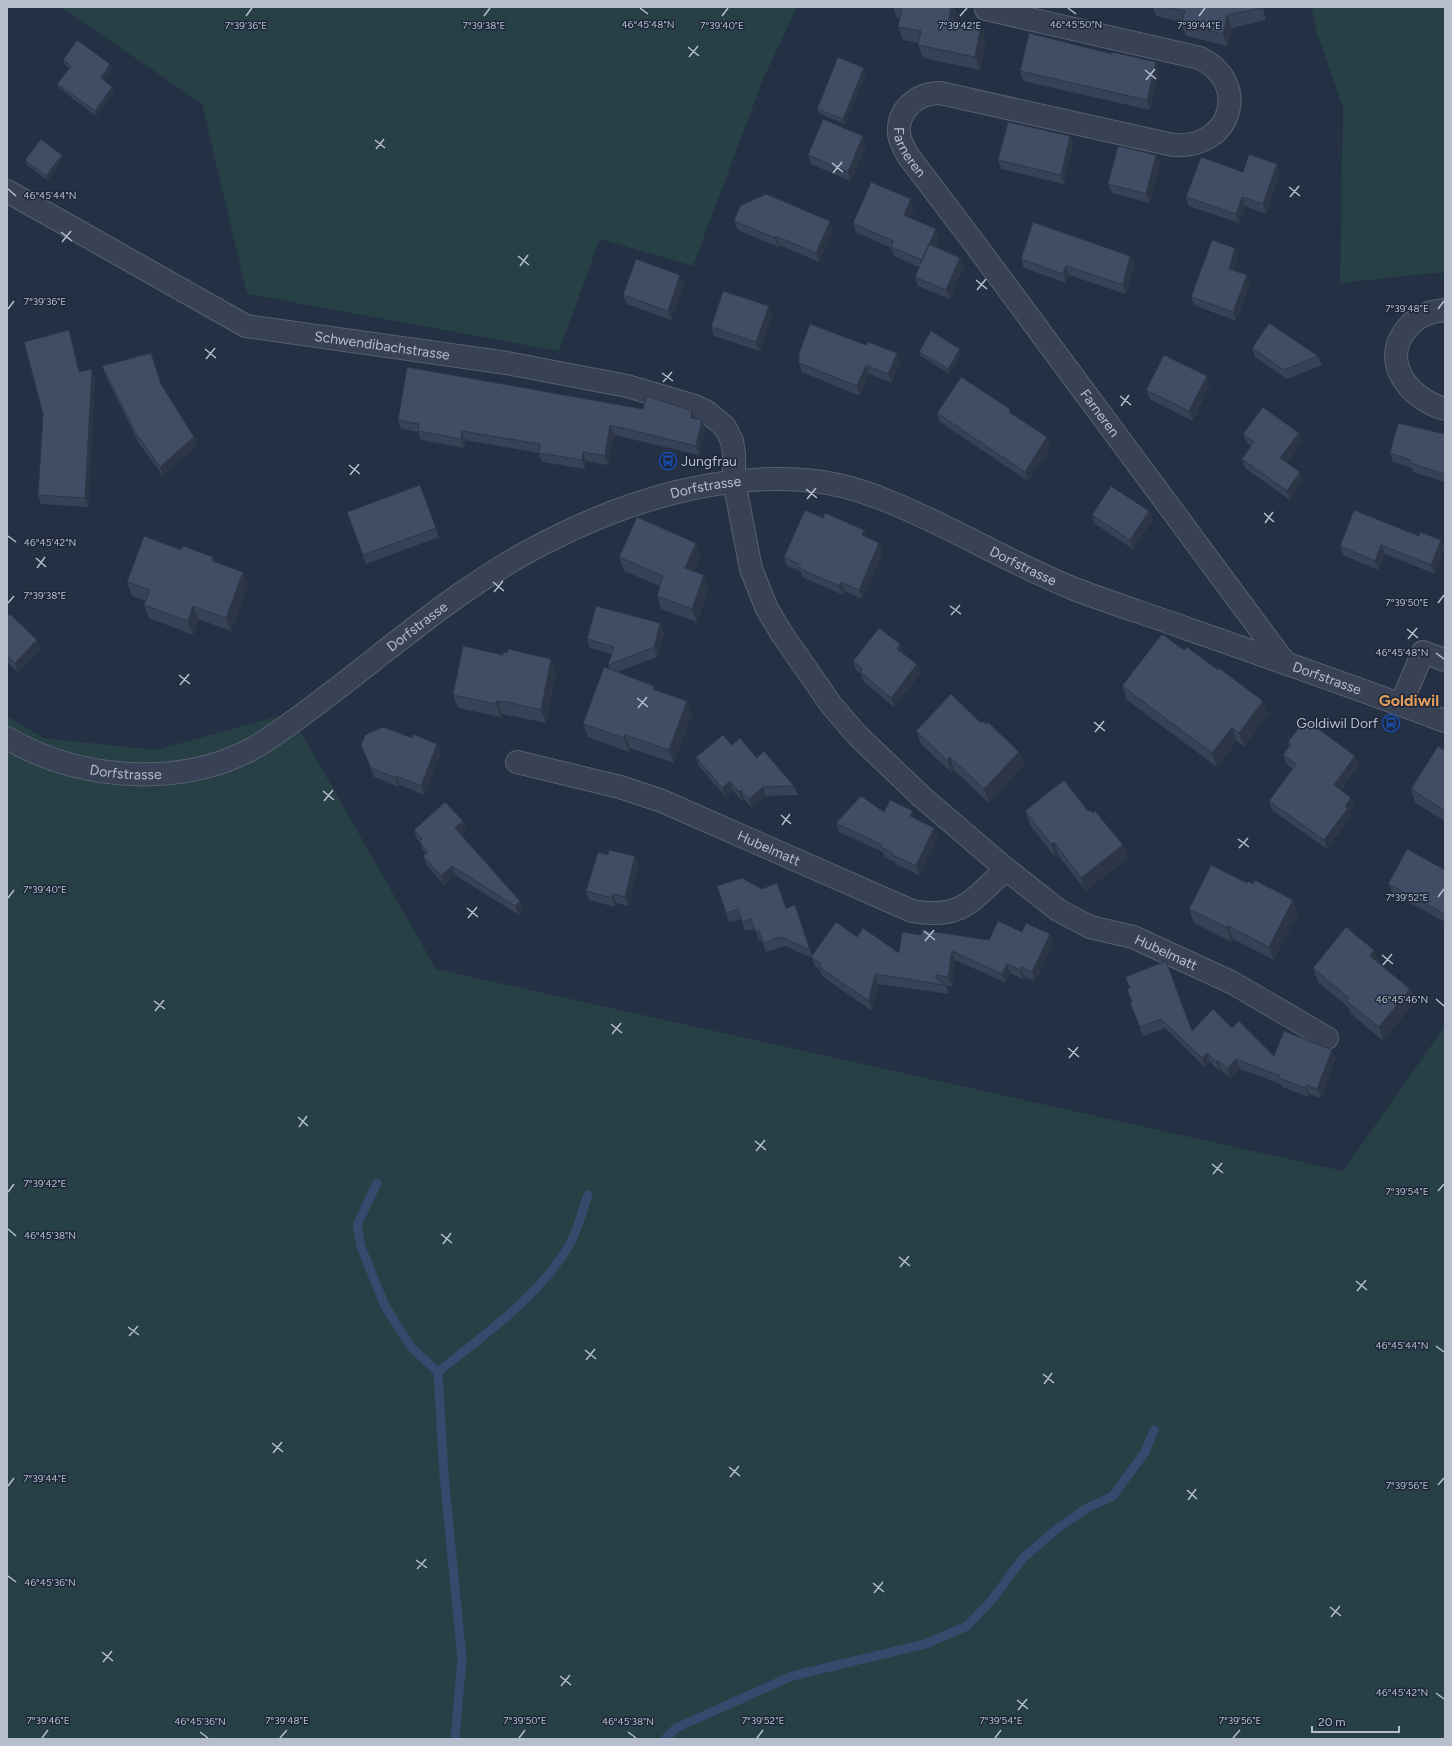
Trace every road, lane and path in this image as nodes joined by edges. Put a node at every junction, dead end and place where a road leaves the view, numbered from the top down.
1 (986, 9) dead end
2 (7, 191) edge
3 (1445, 310) edge
4 (1445, 409) edge
5 (734, 481) junction
6 (1445, 660) edge
7 (1285, 663) junction
8 (1401, 704) junction
9 (1445, 721) edge
10 (7, 738) edge
11 (517, 762) dead end
12 (1006, 869) junction
13 (1327, 1038) dead end

1 - 7 street, Farneren
2 - 5 street, Schwendibachstrasse
3 - 4 street
5 - 7 street, Dorfstrasse
5 - 10 street, Dorfstrasse
5 - 12 street, Hubelmatt
6 - 8 street
7 - 8 street, Dorfstrasse
8 - 9 street, Dorfstrasse
11 - 12 street, Hubelmatt
12 - 13 street, Hubelmatt

